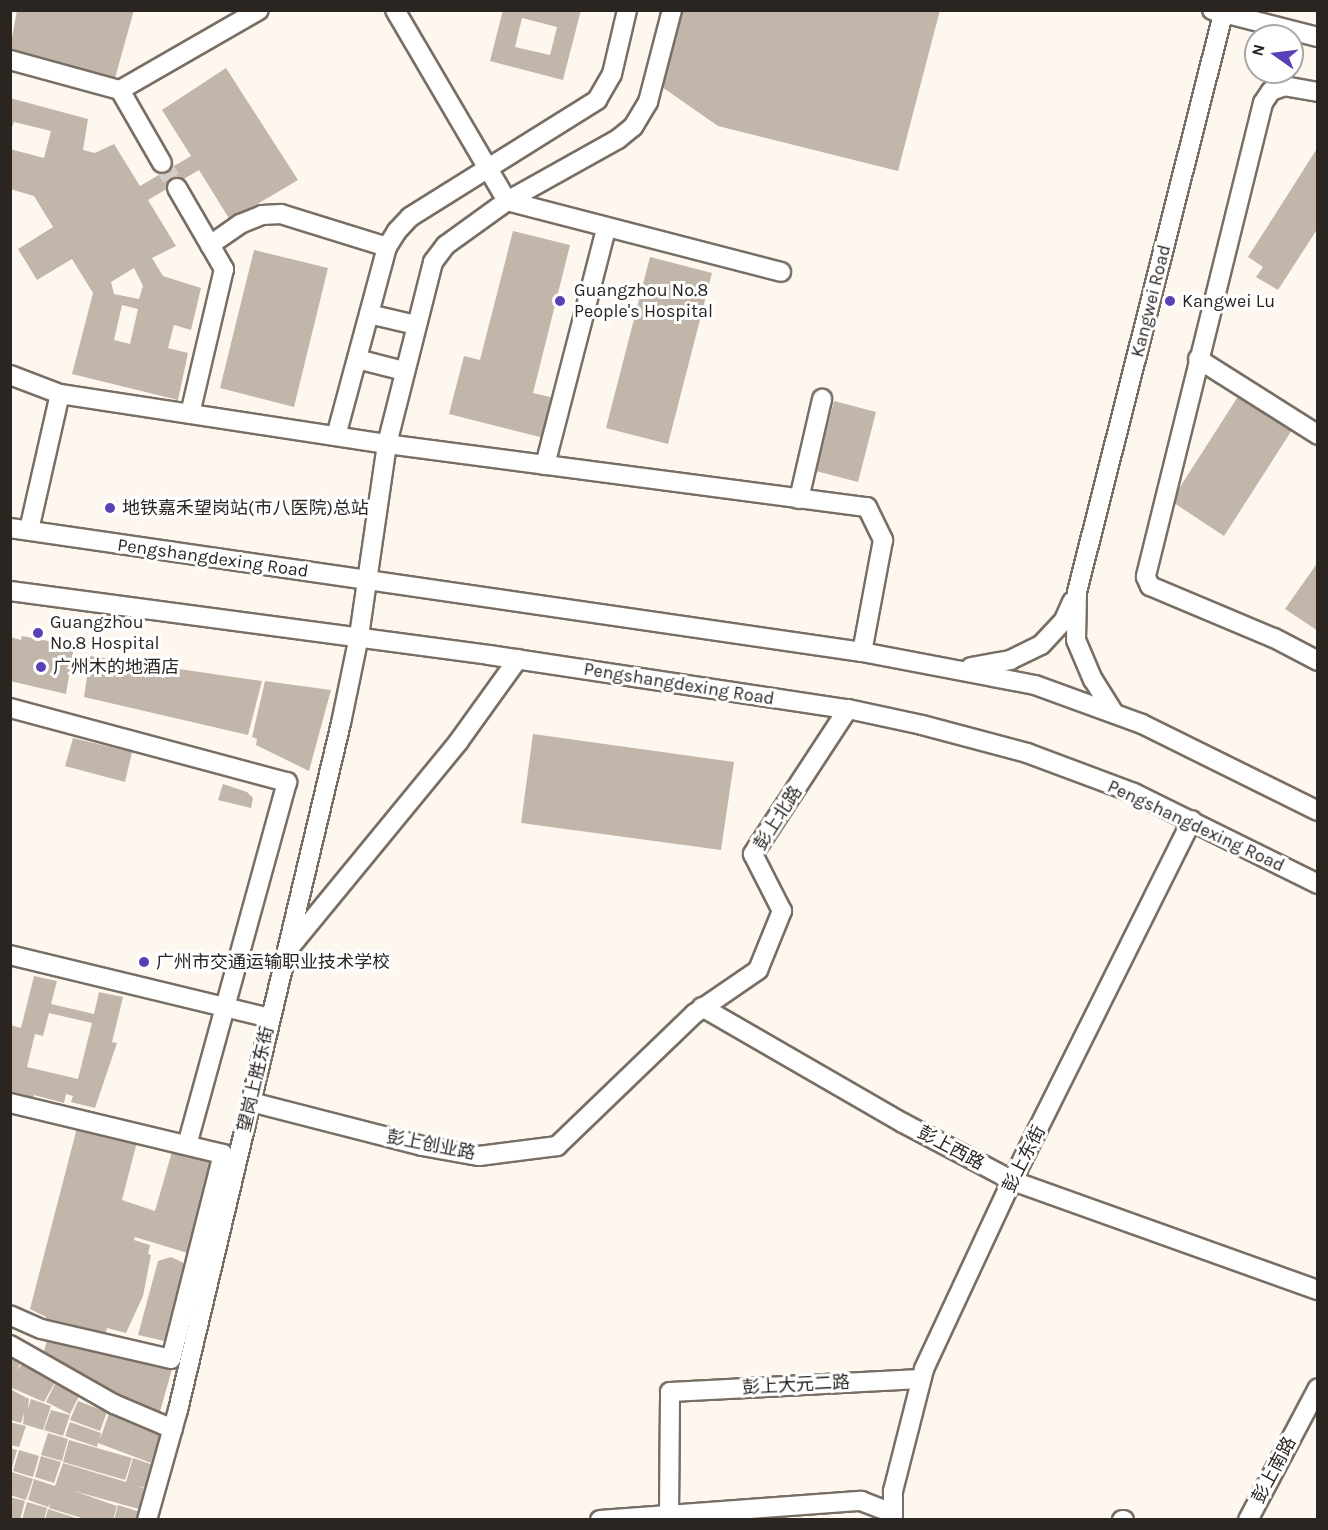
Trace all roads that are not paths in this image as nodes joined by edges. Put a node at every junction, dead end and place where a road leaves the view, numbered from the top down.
1 (259, 10) edge
2 (395, 10) edge
3 (627, 10) edge
4 (672, 10) edge
5 (1220, 11) edge
6 (1317, 37) edge
7 (10, 60) edge
8 (120, 90) junction
9 (1317, 92) edge
10 (162, 163) tunnel mouth
11 (490, 168) junction
12 (177, 188) tunnel mouth
13 (507, 201) junction
14 (606, 229) junction
15 (210, 245) junction
16 (387, 247) junction
17 (781, 272) dead end
18 (369, 314) junction
19 (416, 325) junction
20 (357, 359) junction
21 (1198, 359) junction
22 (404, 370) junction
23 (10, 375) edge
24 (60, 394) junction
25 (822, 399) dead end
26 (189, 414) junction
27 (1317, 435) edge
28 (336, 436) junction
29 (387, 444) junction
30 (545, 465) junction
31 (799, 499) junction
32 (10, 528) edge
33 (29, 530) junction
34 (368, 581) junction
35 (10, 591) edge
36 (1077, 592) junction
37 (359, 636) junction
38 (862, 652) junction
39 (518, 659) junction
40 (1317, 661) edge
41 (953, 669) junction
42 (10, 708) edge
43 (848, 709) junction
44 (1114, 713) junction
45 (1317, 810) edge
46 (1192, 820) junction
47 (1317, 884) edge
48 (287, 951) junction
49 (10, 954) edge
50 (225, 1007) junction
51 (702, 1007) junction
52 (271, 1018) junction
53 (251, 1102) junction
54 (10, 1103) edge
55 (188, 1142) junction
56 (1013, 1180) junction
57 (1317, 1290) edge
58 (10, 1315) edge
59 (10, 1345) edge
60 (921, 1378) junction
61 (1317, 1388) edge
62 (173, 1429) junction
63 (669, 1513) junction
64 (891, 1516) edge
65 (600, 1519) edge
66 (147, 1520) edge
67 (1248, 1520) edge

1 - 8 street
2 - 11 street
3 - 11 street
4 - 13 street, 望岗上胜东街
5 - 6 street
5 - 36 street, Kangwei Road
7 - 8 street
8 - 10 street
9 - 21 street
11 - 13 street
11 - 16 street
12 - 15 street
13 - 14 street
13 - 19 street, 望岗上胜东街
14 - 17 street
14 - 30 street
15 - 16 street
15 - 26 street
16 - 18 street
18 - 19 street
18 - 20 street
19 - 22 street, 望岗上胜东街
20 - 22 street
20 - 28 street
21 - 27 street
21 - 40 street
22 - 29 street, 望岗上胜东街
23 - 24 street
24 - 26 street
24 - 33 street
25 - 31 street
26 - 28 street
28 - 29 street
29 - 30 street
29 - 34 street, 望岗上胜东街
30 - 31 street
31 - 38 street
32 - 33 street, Pengshangdexing Road
33 - 34 street, Pengshangdexing Road
34 - 37 street, 望岗上胜东街
34 - 38 street, Pengshangdexing Road
35 - 37 street, Pengshangdexing Road
36 - 41 street
36 - 44 street
37 - 39 street, Pengshangdexing Road
37 - 48 street, 望岗上胜东街
38 - 41 street, Pengshangdexing Road
39 - 43 street, Pengshangdexing Road
39 - 48 street
41 - 44 street, Pengshangdexing Road
42 - 50 street
43 - 46 street, Pengshangdexing Road
43 - 51 street, 彭上北路
44 - 45 street, Pengshangdexing Road
46 - 47 street, Pengshangdexing Road
46 - 56 street, 彭上东街
48 - 52 street, 望岗上胜东街
49 - 50 street
50 - 52 street
50 - 55 street
51 - 53 street, 彭上创业路
51 - 56 street, 彭上西路
52 - 53 street, 望岗上胜东街
53 - 62 street, 望岗上胜东街
54 - 55 street
55 - 58 street
56 - 57 street, 彭上西路
56 - 60 street, 彭上东街
59 - 62 street
60 - 63 street, 彭上大元二路
60 - 64 street, 彭上东街
61 - 67 street, 彭上南路
62 - 66 street, 望岗上胜东街
63 - 64 street
63 - 65 street

